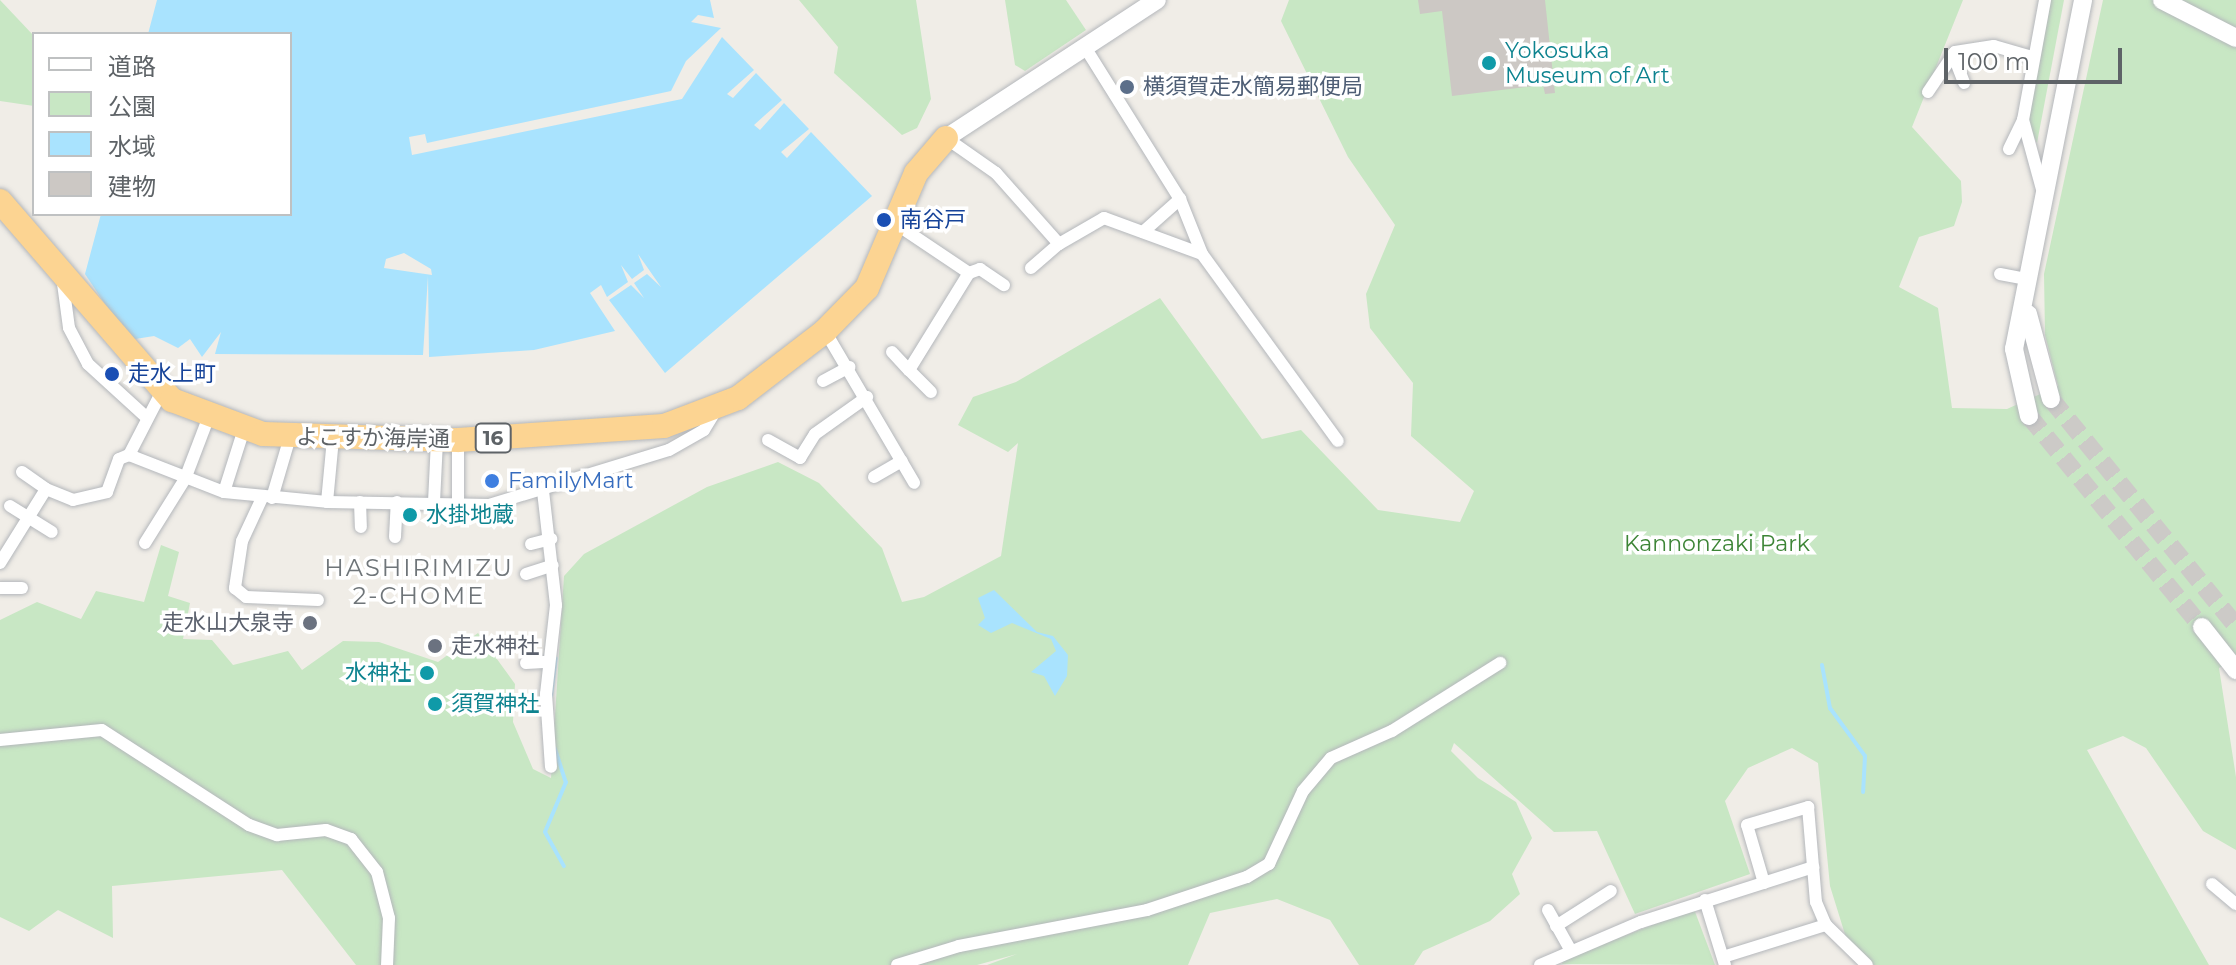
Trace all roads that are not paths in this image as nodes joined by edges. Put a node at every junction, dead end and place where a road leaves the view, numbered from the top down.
1 (1157, 0) edge
2 (2045, 0) edge
3 (2083, 0) edge
4 (2162, 0) edge
5 (2236, 38) edge
6 (1088, 52) dead end
7 (2029, 56) junction
8 (1961, 62) junction
9 (1964, 83) dead end
10 (1928, 92) dead end
11 (2023, 120) junction
12 (946, 138) junction
13 (2009, 149) dead end
14 (2044, 196) junction
15 (1180, 199) junction
16 (0, 201) edge
17 (896, 224) junction
18 (1143, 232) junction
19 (1059, 244) junction
20 (1202, 254) junction
21 (1031, 268) dead end
22 (65, 273) junction
23 (969, 273) junction
24 (2000, 274) dead end
25 (2026, 279) junction
26 (1004, 285) dead end
27 (825, 331) junction
28 (892, 352) dead end
29 (849, 367) junction
30 (909, 370) junction
31 (823, 381) dead end
32 (931, 392) dead end
33 (161, 393) junction
34 (867, 397) junction
35 (2051, 399) tunnel mouth
36 (716, 410) junction
37 (209, 416) junction
38 (2029, 416) tunnel mouth
39 (146, 417) junction
40 (664, 426) junction
41 (244, 429) junction
42 (290, 437) junction
43 (333, 438) junction
44 (447, 440) junction
45 (768, 440) dead end
46 (1338, 441) dead end
47 (669, 450) junction
48 (129, 455) junction
49 (902, 461) junction
50 (22, 472) dead end
51 (874, 477) dead end
52 (185, 479) junction
53 (914, 483) dead end
54 (46, 489) junction
55 (543, 491) junction
56 (224, 492) junction
57 (267, 498) junction
58 (327, 502) junction
59 (360, 502) junction
60 (397, 502) junction
61 (434, 502) junction
62 (458, 504) junction
63 (10, 506) dead end
64 (27, 520) junction
65 (361, 527) dead end
66 (52, 532) dead end
67 (0, 536) edge
68 (395, 537) dead end
69 (551, 539) junction
70 (12, 543) junction
71 (145, 543) dead end
72 (531, 544) dead end
73 (0, 563) edge
74 (553, 565) junction
75 (526, 574) dead end
76 (0, 588) edge
77 (22, 588) dead end
78 (318, 600) dead end
79 (2202, 627) tunnel mouth
80 (548, 662) junction
81 (526, 663) dead end
82 (1500, 663) dead end
83 (2236, 670) edge
84 (0, 740) edge
85 (551, 767) dead end
86 (1813, 867) junction
87 (1764, 883) junction
88 (2212, 884) dead end
89 (1611, 891) dead end
90 (1705, 900) junction
91 (2236, 904) edge
92 (1548, 910) dead end
93 (1826, 925) junction
94 (1556, 926) junction
95 (1564, 957) edge
96 (1724, 961) edge
97 (387, 965) edge
98 (897, 965) edge
99 (1540, 965) edge
100 (1867, 965) edge

1 - 12 main road
2 - 7 street
3 - 14 main road
4 - 5 main road
6 - 15 street
7 - 8 street
7 - 11 street
8 - 9 street
8 - 10 street
11 - 13 street
11 - 14 street
12 - 17 highway, よこすか海岸通 / 16
12 - 19 street
14 - 25 main road
15 - 18 street
15 - 20 street
16 - 22 highway, よこすか海岸通 / 16
17 - 23 street
17 - 27 highway, よこすか海岸通 / 16
18 - 19 street
18 - 20 street
19 - 21 street
20 - 46 street
22 - 33 highway, よこすか海岸通 / 16
22 - 39 street
23 - 26 street
23 - 30 street
24 - 25 street
25 - 35 main road
25 - 38 main road
27 - 29 street
27 - 36 highway, よこすか海岸通 / 16
28 - 30 street
29 - 31 street
29 - 34 street
30 - 32 street
33 - 37 highway, よこすか海岸通 / 16
33 - 39 street
34 - 45 street
34 - 49 street
36 - 40 highway, よこすか海岸通 / 16
36 - 47 street
37 - 41 highway, よこすか海岸通 / 16
37 - 52 street
39 - 48 street
40 - 44 highway, よこすか海岸通 / 16
40 - 47 street
41 - 42 highway, よこすか海岸通 / 16
41 - 56 street
42 - 43 highway, よこすか海岸通 / 16
42 - 57 street
43 - 44 highway, よこすか海岸通 / 16
43 - 58 street
44 - 61 street
44 - 62 street
47 - 55 street
48 - 52 street
48 - 54 street
49 - 51 street
49 - 53 street
50 - 54 street
52 - 56 street
52 - 71 street
54 - 64 street
55 - 62 street
55 - 69 street
56 - 57 street
57 - 58 street
57 - 78 street
58 - 59 street
59 - 60 street
59 - 65 street
60 - 61 street
60 - 68 street
61 - 62 street
63 - 64 street
64 - 66 street
64 - 70 street
67 - 70 street
69 - 72 street
69 - 74 street
70 - 73 street
74 - 75 street
74 - 80 street
76 - 77 street
79 - 83 main road
80 - 81 street
80 - 85 street
82 - 98 street
84 - 97 street
86 - 87 street
86 - 87 street
86 - 93 street
87 - 90 street
88 - 91 street
89 - 94 street
90 - 95 street
90 - 96 street
92 - 94 street
93 - 96 street
93 - 100 street
94 - 95 street
95 - 99 street

